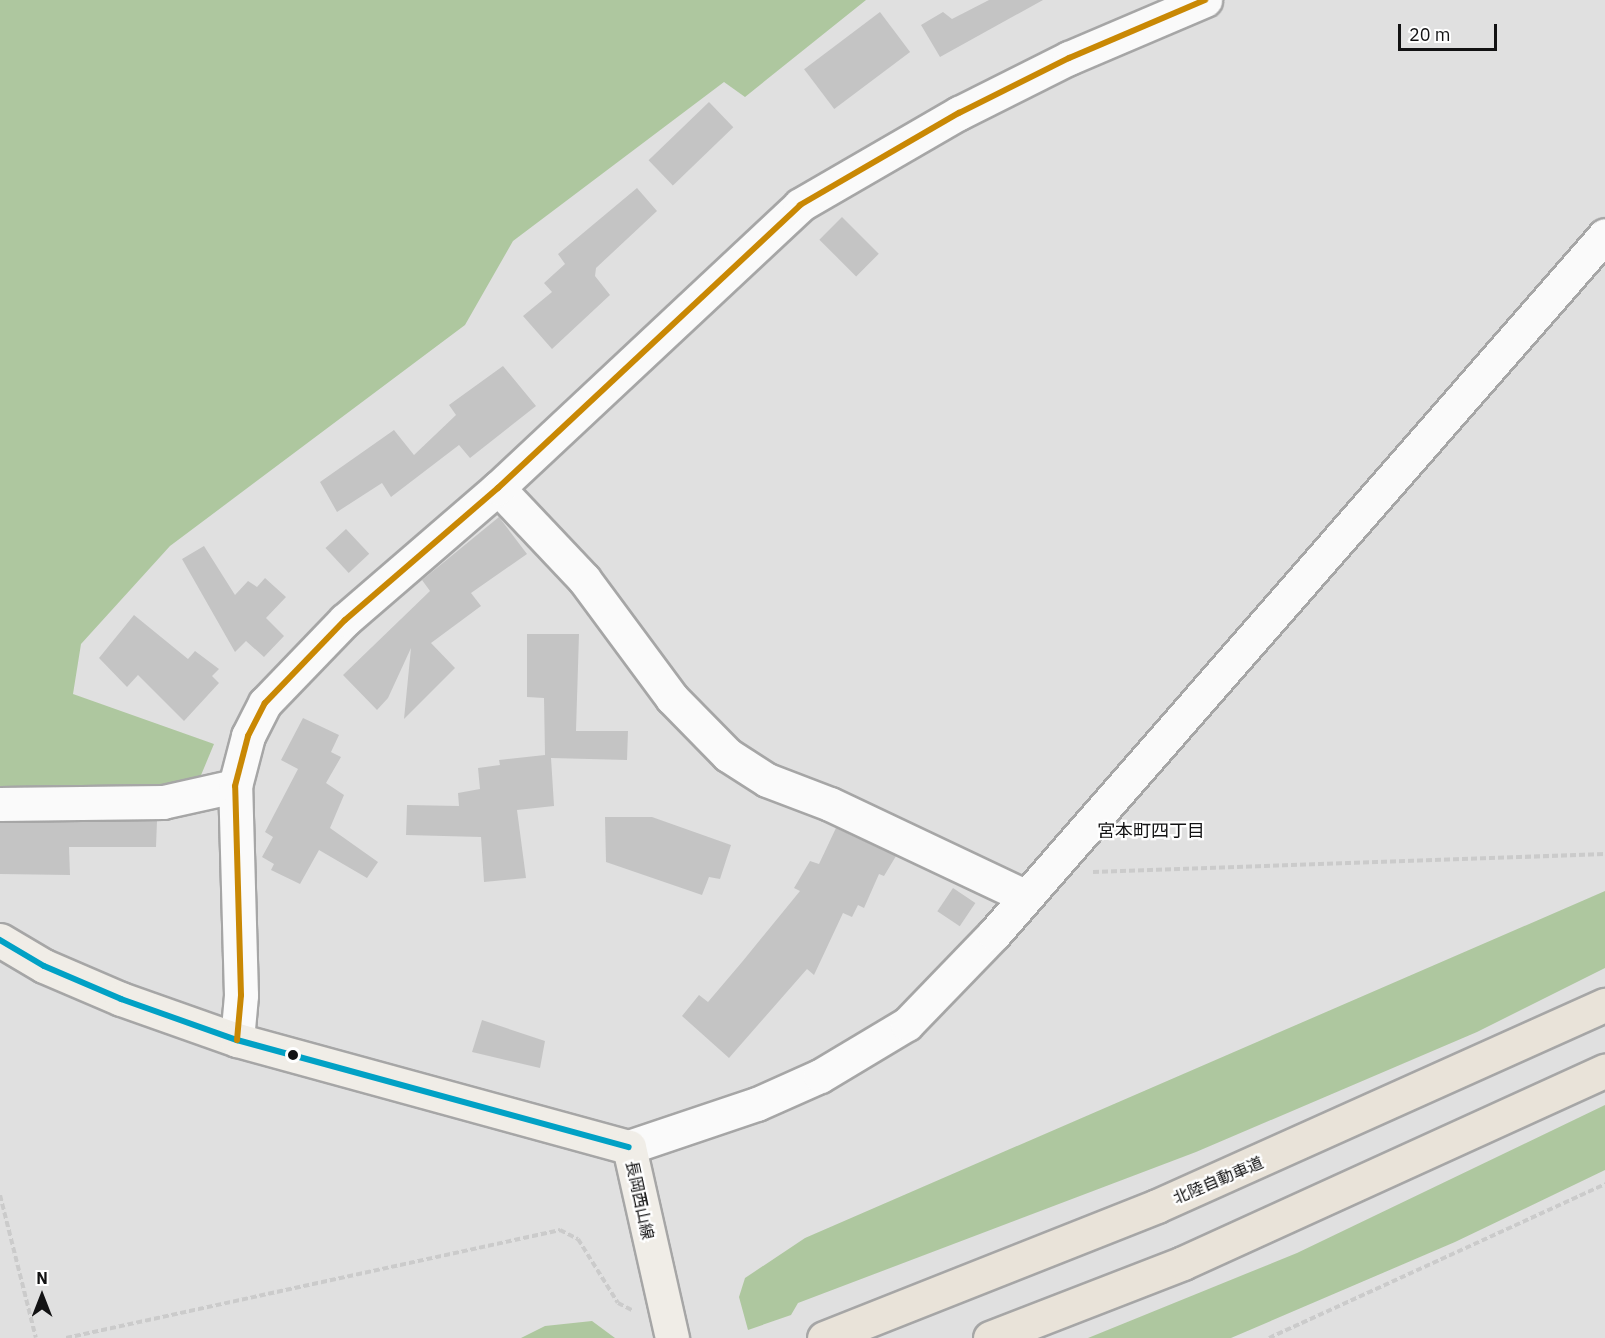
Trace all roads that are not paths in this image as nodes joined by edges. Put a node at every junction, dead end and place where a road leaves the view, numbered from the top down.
1 (1205, 0) edge
2 (1605, 235) edge
3 (498, 488) junction
4 (235, 786) junction
5 (0, 804) edge
6 (1025, 896) junction
7 (0, 940) edge
8 (1605, 1005) edge
9 (237, 1040) junction
10 (1605, 1071) edge
11 (629, 1147) junction
12 (671, 1335) edge
13 (824, 1338) edge
14 (990, 1338) edge

1 - 3 street
2 - 6 street
3 - 4 street
3 - 6 street
4 - 5 street
4 - 9 street
6 - 11 street
7 - 9 main road, 長岡西山線
8 - 13 highway, 北陸自動車道
9 - 11 main road, 長岡西山線
10 - 14 highway
11 - 12 main road, 長岡西山線

